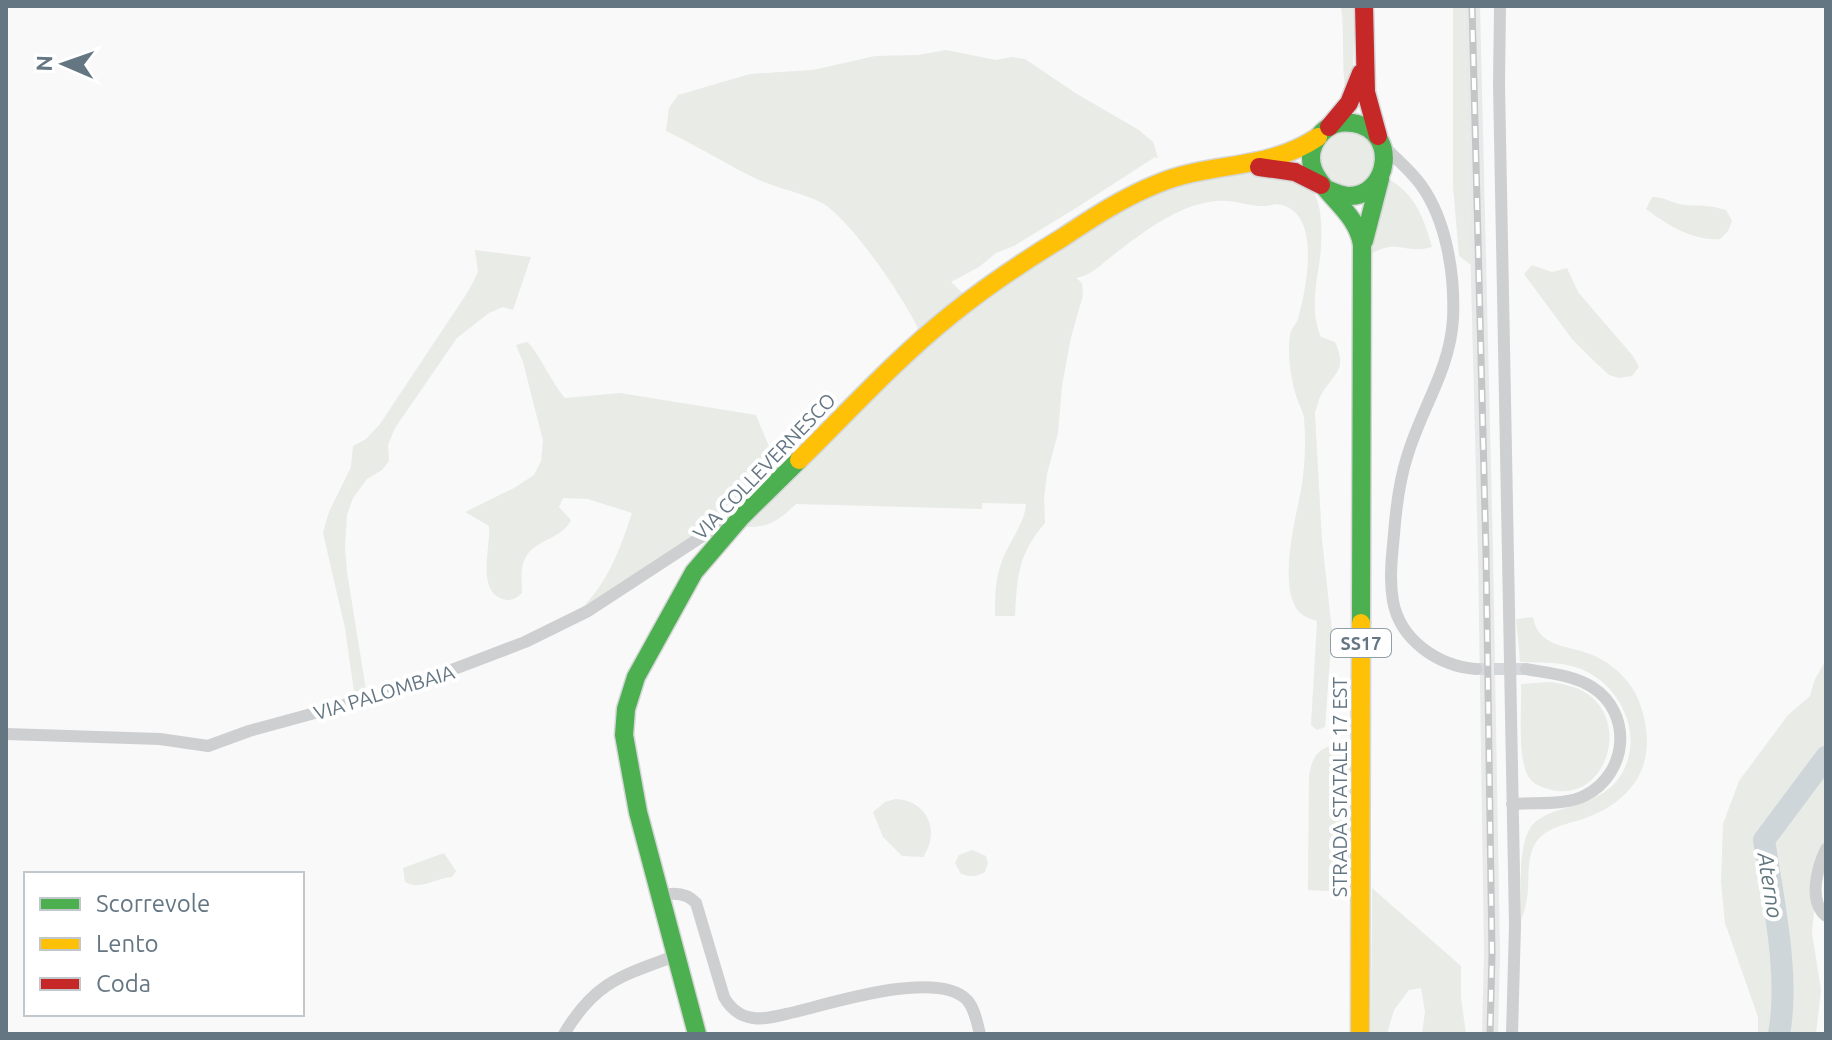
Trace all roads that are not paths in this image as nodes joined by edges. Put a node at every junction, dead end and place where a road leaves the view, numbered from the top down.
1 (1364, 6) edge
2 (1500, 6) edge
3 (1364, 57) junction
4 (1323, 132) junction
5 (1380, 140) junction
6 (1236, 166) junction
7 (1382, 175) junction
8 (1415, 178) junction
9 (1324, 187) junction
10 (1363, 252) junction
11 (730, 528) junction
12 (1476, 669) tunnel mouth
13 (1526, 669) tunnel mouth
14 (6, 734) edge
15 (1512, 804) junction
16 (1826, 849) edge
17 (659, 896) junction
18 (1826, 916) edge
19 (675, 956) junction
20 (564, 1034) edge
21 (697, 1034) edge
22 (980, 1034) edge
23 (1360, 1034) edge
24 (1512, 1034) edge

1 - 3 main road, SS17
2 - 15 street
3 - 4 main road, SS17
3 - 5 main road, SS17
4 - 5 main road
4 - 6 main road, VIA COLLEVERNESCO
4 - 9 main road, SS17
5 - 7 main road, SS17
5 - 8 street
6 - 9 main road, VIA COLLEVERNESCO
6 - 11 main road, VIA COLLEVERNESCO
7 - 8 street
7 - 9 main road
7 - 10 main road, STRADA STATALE 17 EST / SS17
8 - 12 street
9 - 10 main road, STRADA STATALE 17 EST / SS17
10 - 23 main road, STRADA STATALE 17 EST / SS17
11 - 14 street, VIA PALOMBAIA
11 - 17 main road, VIA COLLEVERNESCO
13 - 15 street
15 - 24 street
16 - 18 street
17 - 19 main road, VIA COLLEVERNESCO
17 - 22 street
19 - 20 street
19 - 21 main road, VIA COLLEVERNESCO

